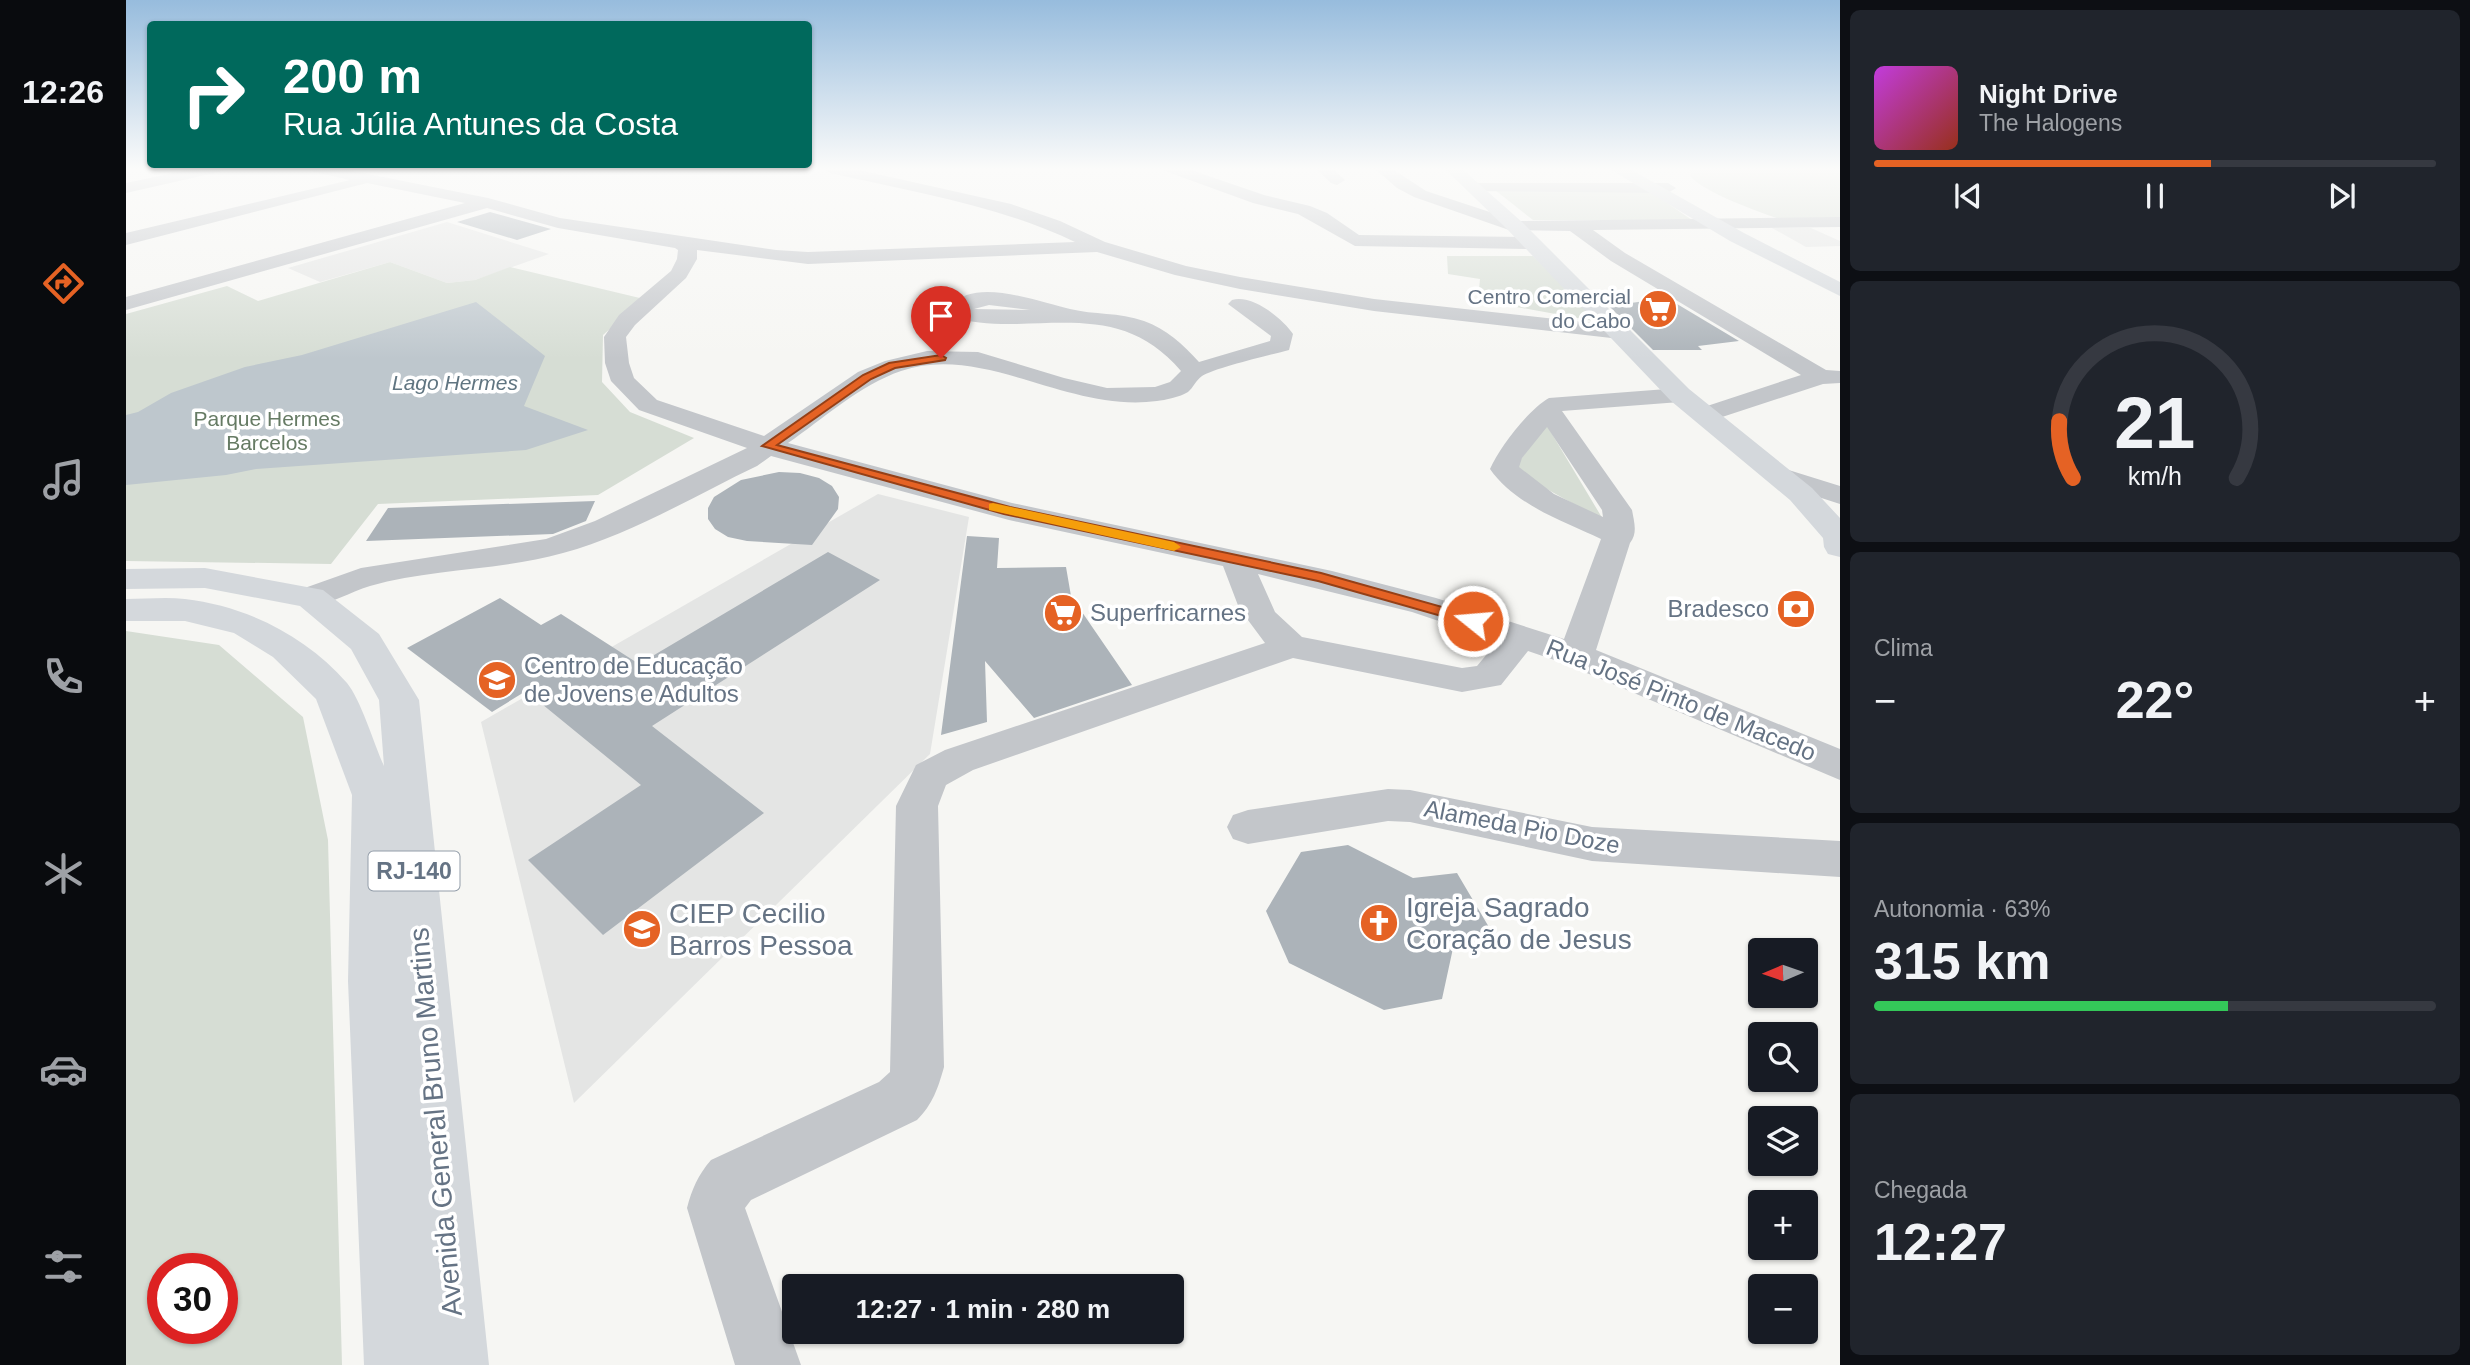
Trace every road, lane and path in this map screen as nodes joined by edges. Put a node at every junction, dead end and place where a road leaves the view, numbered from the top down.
1 (155, 232) edge
2 (385, 232) edge
3 (612, 232) edge
4 (1068, 232) edge
5 (1343, 232) edge
6 (1515, 232) edge
7 (1520, 232) edge
8 (1540, 232) edge
9 (1583, 232) edge
10 (1729, 232) edge
11 (1759, 232) edge
12 (1523, 235) junction
13 (126, 239) edge
14 (681, 243) junction
15 (1098, 246) junction
16 (1840, 270) edge
17 (1840, 290) edge
18 (126, 304) edge
19 (1239, 304) dead end
20 (1069, 316) dead end
21 (1620, 331) junction
22 (1194, 371) junction
23 (1831, 377) edge
24 (1680, 395) junction
25 (1548, 409) junction
26 (1704, 415) junction
27 (768, 446) junction
28 (1780, 475) junction
29 (1840, 495) edge
30 (1620, 536) junction
31 (1839, 539) edge
32 (1236, 560) junction
33 (126, 579) edge
34 (311, 597) junction
35 (126, 610) edge
36 (1522, 636) junction
37 (1291, 646) junction
38 (1576, 655) junction
39 (1840, 765) edge
40 (1248, 827) dead end
41 (1840, 859) edge
42 (398, 1365) edge
43 (455, 1365) edge
44 (768, 1365) edge

1 - 13 street
2 - 18 street
3 - 14 street
4 - 15 street
5 - 12 street
6 - 12 street
7 - 12 main road
8 - 12 street
9 - 23 street
10 - 17 main road
11 - 16 main road
12 - 21 main road
14 - 15 street
14 - 27 street, Rua José Pinto de Macedo
15 - 21 street
19 - 22 street
20 - 22 street
21 - 24 main road
22 - 27 street
23 - 26 street
24 - 25 street
24 - 26 main road
25 - 30 street
25 - 30 street
26 - 28 main road
27 - 32 street, Rua José Pinto de Macedo
27 - 34 street
28 - 29 street
28 - 31 main road
30 - 38 street
32 - 36 street, Rua José Pinto de Macedo
32 - 37 street, Rua José Pinto de Macedo
33 - 34 main road, Avenida General Bruno Martins / RJ-140
34 - 43 main road, Avenida General Bruno Martins / RJ-140
35 - 42 main road, Avenida General Bruno Martins / RJ-140
36 - 37 street, Rua José Pinto de Macedo
36 - 38 street, Rua José Pinto de Macedo
37 - 44 street
38 - 39 street, Rua José Pinto de Macedo
40 - 41 street, Alameda Pio Doze

